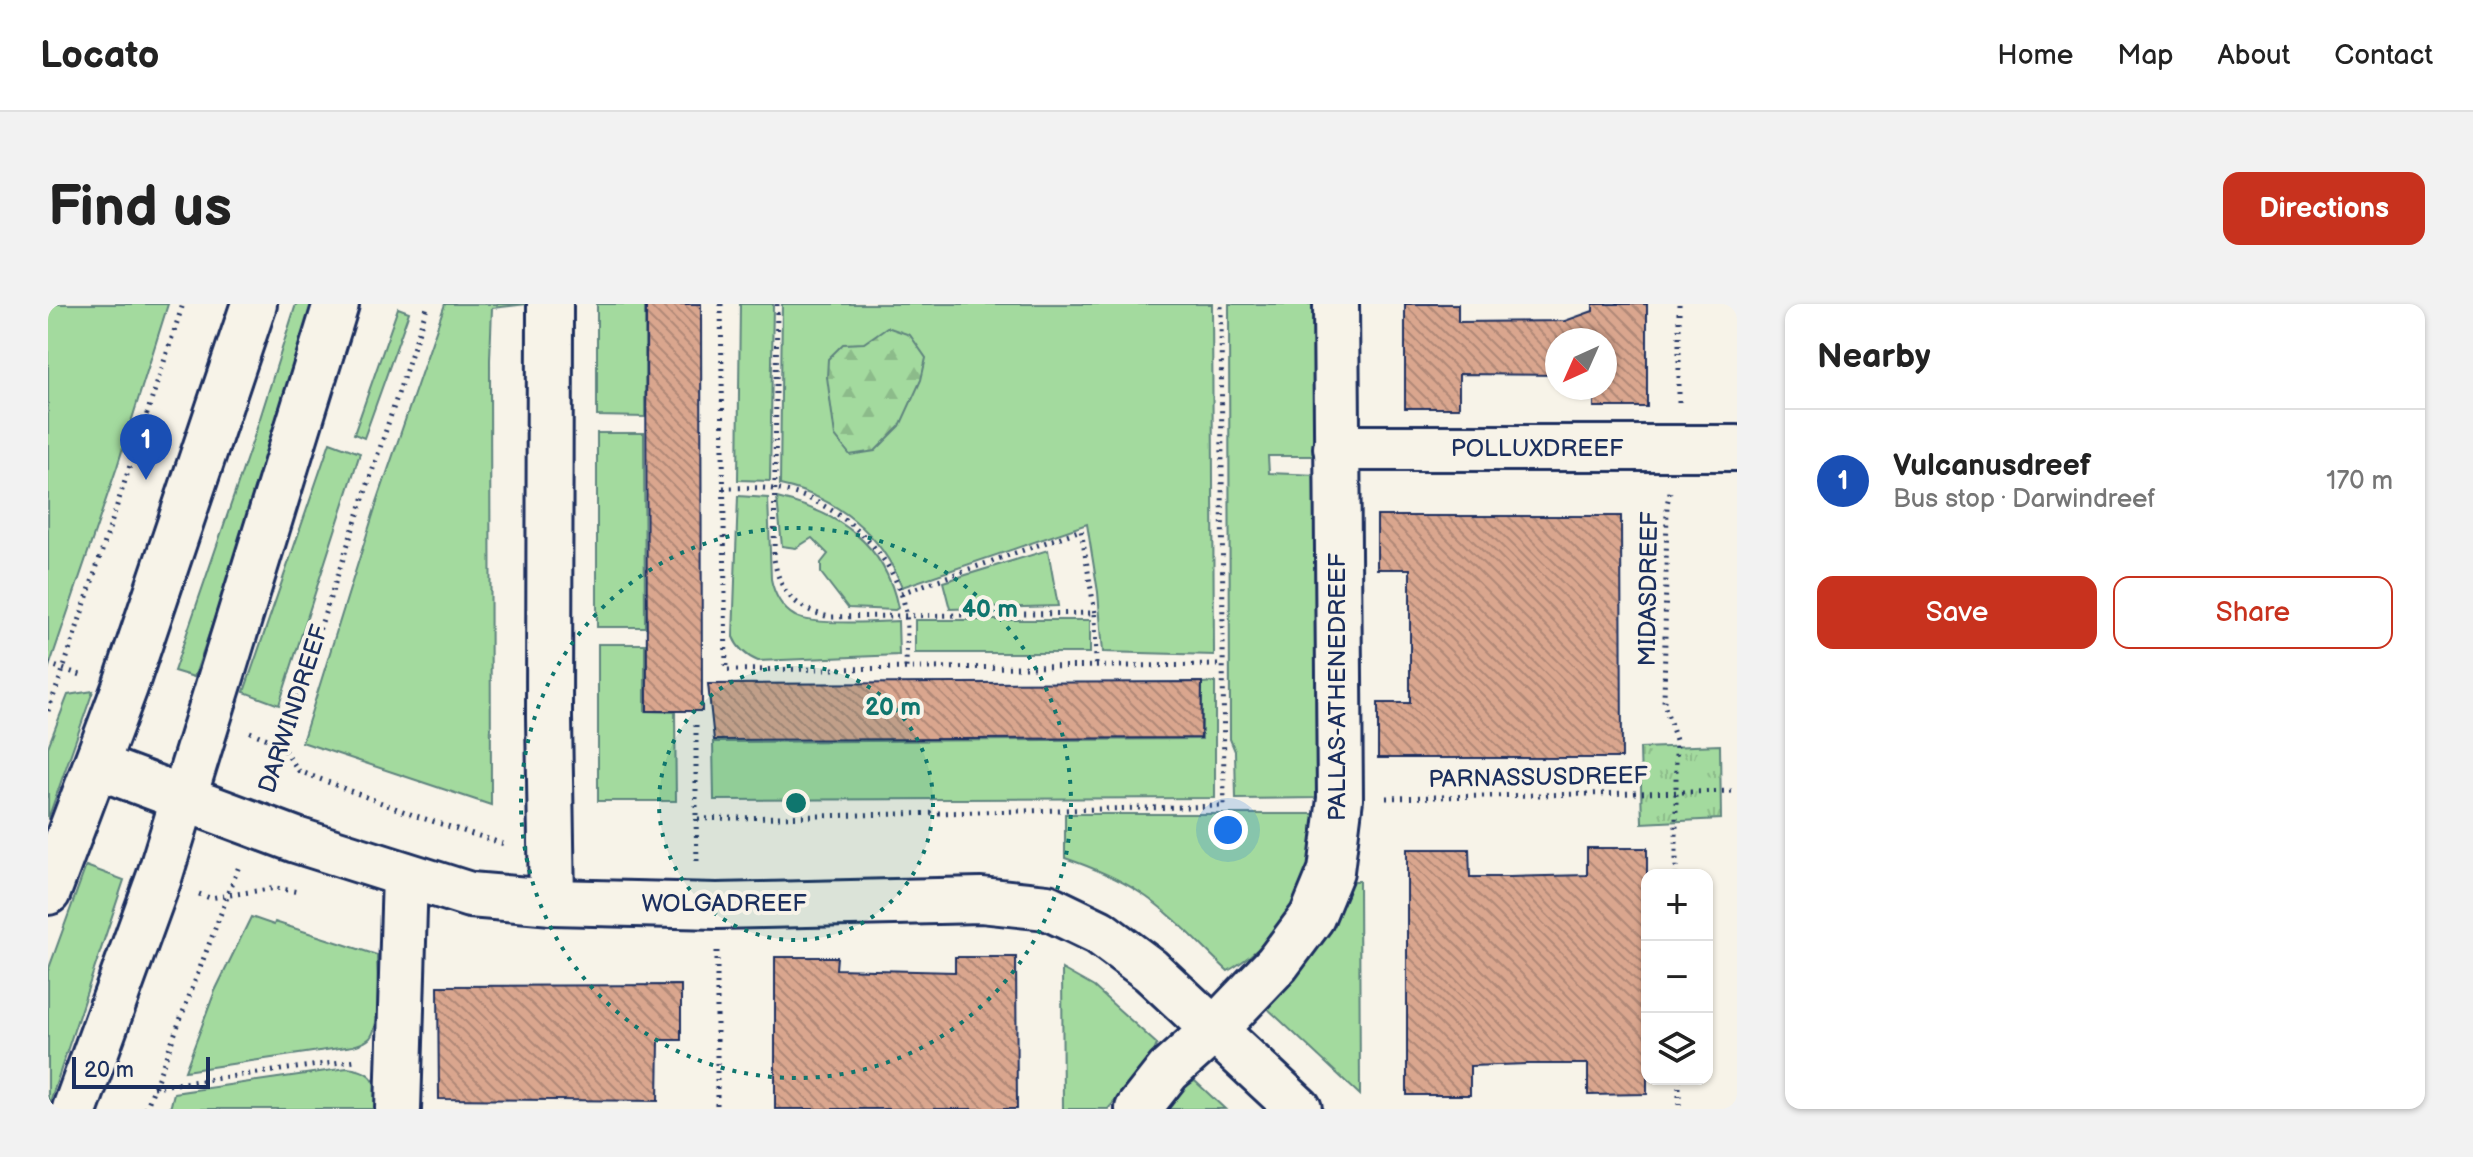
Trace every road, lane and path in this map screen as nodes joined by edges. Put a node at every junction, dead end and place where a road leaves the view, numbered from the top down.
1 (183, 304) edge
2 (254, 304) edge
3 (336, 304) edge
4 (428, 304) edge
5 (550, 304) edge
6 (721, 304) edge
7 (777, 304) edge
8 (1221, 304) edge
9 (1336, 304) edge
10 (1679, 304) edge
11 (1679, 447) junction
12 (1336, 448) junction
13 (1737, 448) edge
14 (723, 488) junction
15 (773, 489) junction
16 (901, 593) junction
17 (1095, 613) junction
18 (906, 615) junction
19 (48, 664) edge
20 (1222, 665) junction
21 (1096, 667) junction
22 (906, 669) junction
23 (63, 670) junction
24 (125, 687) junction
25 (48, 711) edge
26 (210, 718) junction
27 (696, 725) dead end
28 (280, 744) junction
29 (97, 766) junction
30 (1675, 791) junction
31 (1737, 791) edge
32 (185, 799) junction
33 (1340, 799) junction
34 (255, 825) junction
35 (508, 845) dead end
36 (1676, 869) edge
37 (405, 875) junction
38 (48, 892) edge
39 (552, 902) junction
40 (717, 906) junction
41 (1215, 1029) junction
42 (400, 1054) junction
43 (1679, 1085) edge
44 (153, 1087) junction
45 (75, 1109) edge
46 (146, 1109) edge
47 (398, 1109) edge
48 (717, 1109) edge
49 (1138, 1109) edge
50 (1299, 1109) edge
51 (1679, 1109) edge

1 - 23 path
2 - 24 street
3 - 26 street
4 - 28 path, DARWINDREEF
5 - 39 street
6 - 14 path
7 - 15 path
8 - 20 path
9 - 12 street, PALLAS-ATHENEDREEF
10 - 11 path, MIDASDREEF
11 - 12 street, POLLUXDREEF
11 - 13 street, POLLUXDREEF
11 - 30 path, MIDASDREEF
12 - 33 street, PALLAS-ATHENEDREEF
14 - 15 path
14 - 22 path
15 - 16 path
15 - 18 path
16 - 17 path
16 - 18 path
17 - 18 path
17 - 21 path
18 - 22 path
19 - 23 path
20 - 21 path
20 - 27 path
21 - 22 path
23 - 24 path
23 - 25 path
24 - 29 street
26 - 28 path
26 - 32 street
28 - 34 path, DARWINDREEF
28 - 35 path
29 - 32 street, WOLGADREEF
29 - 38 street
30 - 31 path, PARNASSUSDREEF
30 - 33 path, PARNASSUSDREEF
30 - 36 path, MIDASDREEF
32 - 34 street, WOLGADREEF
32 - 45 street
33 - 41 street, PALLAS-ATHENEDREEF
34 - 37 street, WOLGADREEF
34 - 44 path, DARWINDREEF
37 - 39 street, WOLGADREEF
37 - 42 street
39 - 40 street, WOLGADREEF
40 - 41 street, WOLGADREEF
40 - 48 path
41 - 49 street, PALLAS-ATHENEDREEF
41 - 50 street, WOLGADREEF
42 - 44 path
42 - 47 street
43 - 51 path
44 - 46 path, DARWINDREEF

